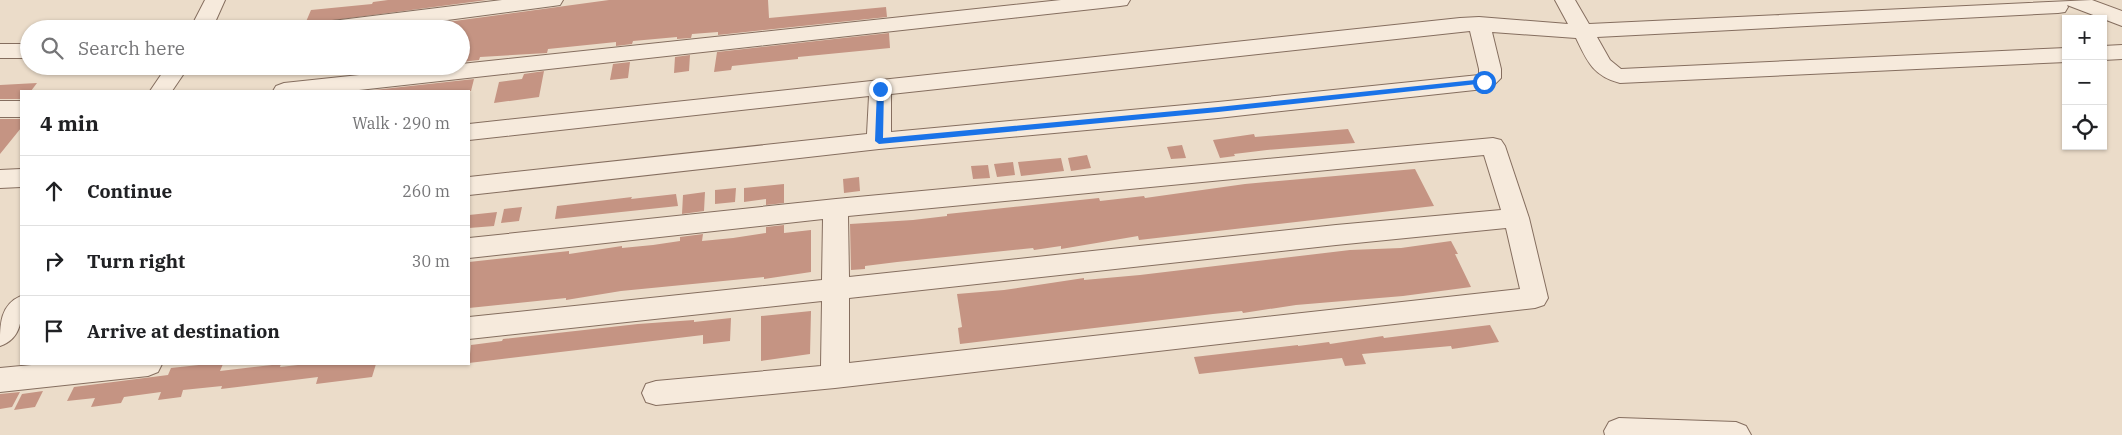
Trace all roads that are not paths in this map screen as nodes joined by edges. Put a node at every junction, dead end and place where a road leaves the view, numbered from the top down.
1 (215, 0) edge
2 (553, 0) edge
3 (1120, 0) edge
4 (1564, 0) edge
5 (2066, 4) edge
6 (2122, 19) edge
7 (205, 20) edge
8 (395, 20) edge
9 (1479, 24) junction
10 (1583, 32) junction
11 (0, 51) edge
12 (20, 51) edge
13 (2122, 52) edge
14 (2107, 53) edge
15 (2062, 55) edge
16 (470, 71) edge
17 (172, 75) edge
18 (431, 75) edge
19 (880, 89) junction
20 (162, 90) edge
21 (293, 90) edge
22 (0, 109) edge
23 (20, 109) edge
24 (470, 132) edge
25 (879, 141) junction
26 (20, 178) edge
27 (0, 179) edge
28 (470, 186) edge
29 (836, 208) junction
30 (1516, 218) junction
31 (470, 248) edge
32 (836, 289) junction
33 (20, 308) edge
34 (470, 328) edge
35 (0, 335) edge
36 (139, 365) edge
37 (835, 376) junction
38 (0, 380) edge
39 (656, 393) dead end
40 (1620, 435) edge
41 (1736, 435) edge

1 - 7 street
2 - 8 street
3 - 16 street
4 - 10 street
5 - 6 street
5 - 10 street
9 - 10 street
9 - 19 street
9 - 25 street
10 - 15 street
11 - 12 street
13 - 14 street
17 - 20 street
18 - 21 street
19 - 24 street
19 - 25 street
22 - 23 street
25 - 28 street
26 - 27 street
29 - 30 street
29 - 31 street
29 - 32 street
30 - 32 street
30 - 37 street
32 - 34 street
32 - 37 street
33 - 35 street
36 - 38 street
37 - 39 street
40 - 41 street

